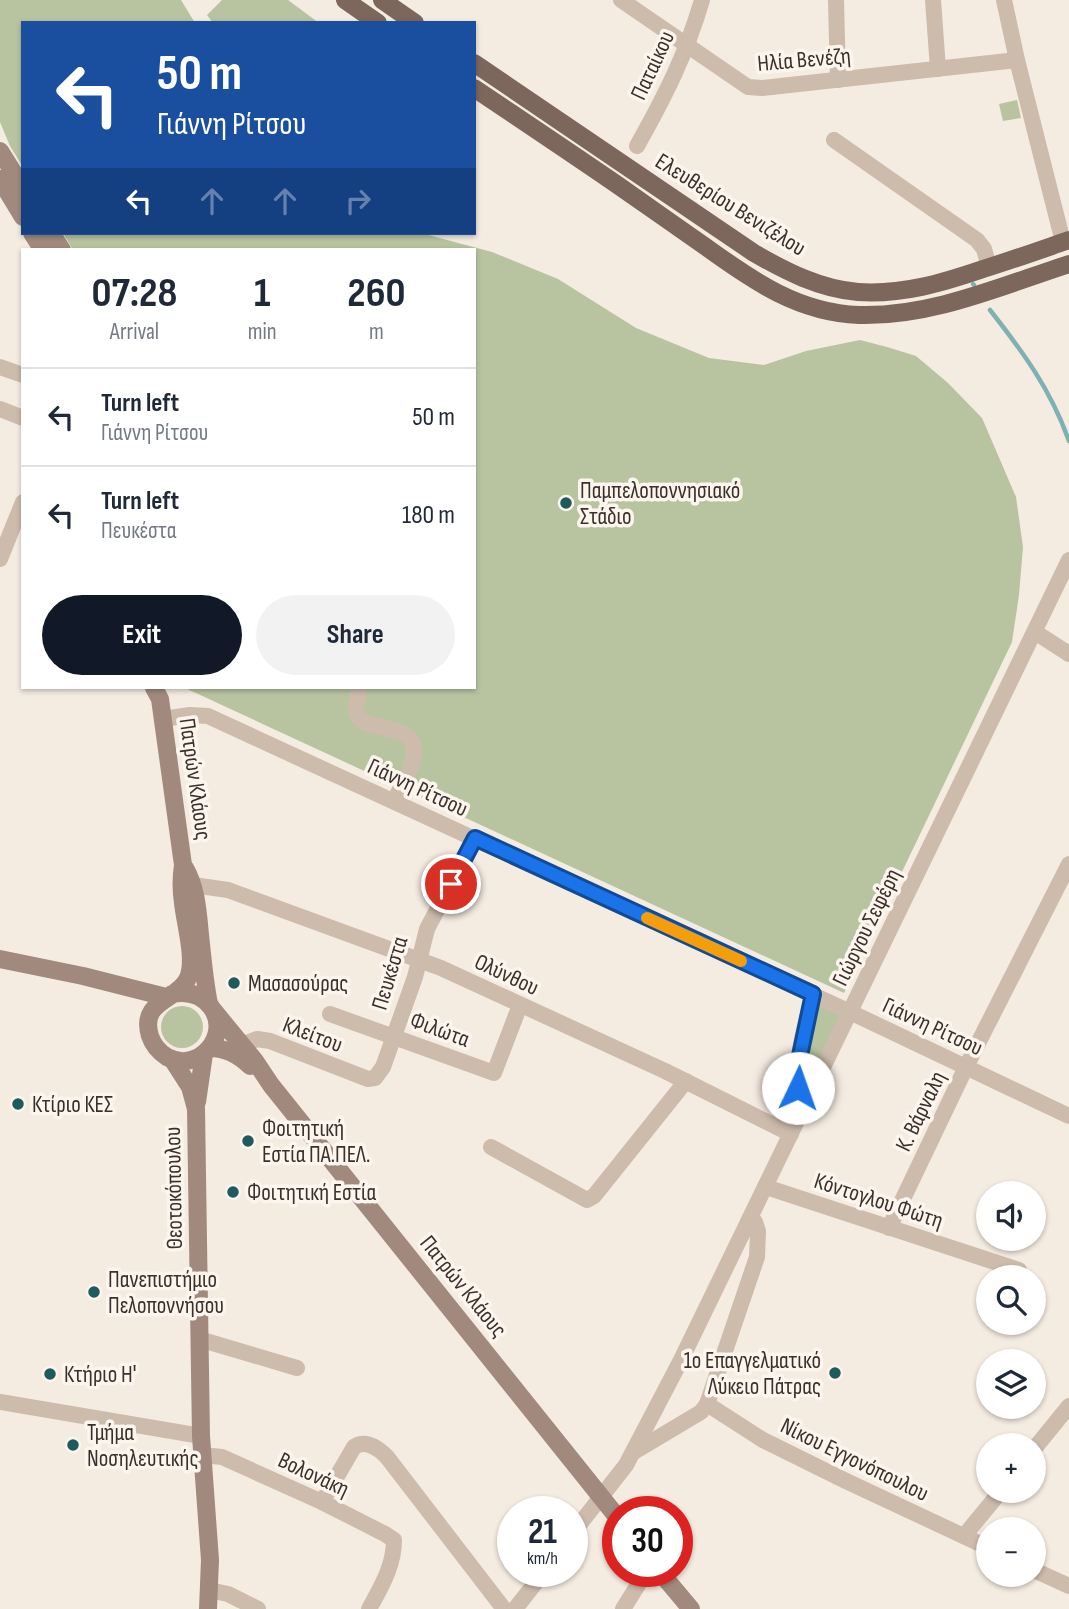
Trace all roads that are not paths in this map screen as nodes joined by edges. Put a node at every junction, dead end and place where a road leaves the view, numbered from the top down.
1 (345, 0) edge
2 (382, 0) edge
3 (621, 0) edge
4 (702, 0) edge
5 (836, 0) edge
6 (933, 0) edge
7 (1004, 0) edge
8 (375, 21) edge
9 (412, 21) edge
10 (687, 47) junction
11 (1017, 60) junction
12 (476, 64) edge
13 (938, 69) junction
14 (838, 80) junction
15 (476, 89) edge
16 (834, 140) dead end
17 (637, 146) dead end
18 (0, 151) edge
19 (0, 179) edge
20 (21, 185) edge
21 (21, 214) edge
22 (1066, 241) edge
23 (1069, 264) edge
24 (989, 267) junction
25 (0, 367) edge
26 (21, 374) edge
27 (0, 409) edge
28 (21, 417) edge
29 (21, 507) edge
30 (0, 559) edge
31 (1069, 560) edge
32 (1034, 632) junction
33 (1069, 654) edge
34 (159, 691) edge
35 (359, 694) dead end
36 (163, 719) junction
37 (394, 801) junction
38 (475, 838) junction
39 (1069, 864) edge
40 (183, 865) junction
41 (193, 885) junction
42 (0, 959) edge
43 (419, 960) junction
44 (110, 982) junction
45 (813, 994) junction
46 (169, 996) junction
47 (520, 1005) junction
48 (211, 1008) junction
49 (850, 1012) junction
50 (330, 1014) dead end
51 (149, 1031) junction
52 (393, 1037) junction
53 (241, 1045) junction
54 (207, 1051) junction
55 (172, 1059) junction
56 (966, 1067) junction
57 (368, 1079) joint
58 (686, 1081) junction
59 (271, 1085) junction
60 (806, 1104) junction
61 (196, 1109) junction
62 (1069, 1116) edge
63 (791, 1134) junction
64 (491, 1147) dead end
65 (766, 1187) junction
66 (751, 1217) junction
67 (889, 1228) junction
68 (1004, 1265) edge
69 (199, 1339) junction
70 (297, 1368) dead end
71 (0, 1402) edge
72 (707, 1404) junction
73 (1067, 1413) edge
74 (201, 1436) junction
75 (1046, 1436) edge
76 (634, 1452) junction
77 (202, 1455) junction
78 (601, 1497) junction
79 (322, 1502) junction
80 (991, 1503) edge
81 (588, 1514) edge
82 (964, 1536) junction
83 (976, 1542) edge
84 (1046, 1575) edge
85 (1069, 1586) edge
86 (532, 1587) edge
87 (637, 1587) edge
88 (673, 1587) edge
89 (209, 1590) junction
90 (208, 1609) edge
91 (258, 1609) edge
92 (369, 1609) edge
93 (504, 1609) edge
94 (515, 1609) edge
95 (623, 1609) edge
96 (691, 1609) edge

1 - 8 main road
2 - 9 main road
3 - 10 street, Ηλία Βενέζη
4 - 10 street, Παταίκου
5 - 14 street
6 - 13 street
7 - 11 street
10 - 14 street, Ηλία Βενέζη
10 - 17 street, Παταίκου
11 - 13 street, Ηλία Βενέζη
11 - 22 street
12 - 24 main road, Ελευθερίου Βενιζέλου
13 - 14 street, Ηλία Βενέζη
15 - 23 main road, Ελευθερίου Βενιζέλου
16 - 24 street
18 - 20 main road
19 - 21 main road
22 - 24 main road, Ελευθερίου Βενιζέλου
25 - 26 street
27 - 28 street
29 - 30 street
31 - 32 street, Γιώργου Σεφέρη
32 - 33 street
32 - 49 street, Γιώργου Σεφέρη
34 - 36 main road, Πατρών Κλάους
35 - 37 street
36 - 37 street, Γιάννη Ρίτσου
36 - 40 main road, Πατρών Κλάους
37 - 38 street, Γιάννη Ρίτσου
38 - 43 street, Πευκέστα
38 - 45 street, Γιάννη Ρίτσου
39 - 56 street, Κ. Βάρναλη
40 - 41 main road
40 - 46 main road
41 - 43 street, Ολύνθου
41 - 48 main road
42 - 44 main road
43 - 47 street, Ολύνθου
43 - 52 street, Πευκέστα
44 - 46 main road
44 - 51 main road
45 - 49 street, Γιάννη Ρίτσου
45 - 60 street
46 - 48 main road
46 - 51 main road
47 - 52 street, Φιλώτα
47 - 58 street, Ολύνθου
48 - 53 main road
48 - 54 main road
49 - 56 street, Γιάννη Ρίτσου
49 - 60 street, Γιώργου Σεφέρη
50 - 52 street, Φιλώτα
51 - 55 main road
52 - 57 street, Πευκέστα
53 - 57 street, Κλείτου
53 - 59 main road
54 - 55 main road
54 - 59 main road
54 - 61 main road
55 - 61 main road
56 - 62 street, Γιάννη Ρίτσου
56 - 67 street, Κ. Βάρναλη
58 - 63 street, Ολύνθου
58 - 64 street
59 - 78 main road, Πατρών Κλάους
60 - 63 street, Γιώργου Σεφέρη
61 - 69 main road, Θεοτοκόπουλου
63 - 65 street, Γιώργου Σεφέρη
65 - 66 street, Γιώργου Σεφέρη
65 - 67 street, Κόντογλου Φώτη
66 - 72 street
66 - 76 street, Γιώργου Σεφέρη
67 - 68 street, Κόντογλου Φώτη
69 - 70 street
69 - 74 main road, Θεοτοκόπουλου
71 - 74 street
72 - 76 street
72 - 82 street, Νίκου Εγγονόπουλου
73 - 75 street
74 - 77 main road, Θεοτοκόπουλου
76 - 78 street, Γιώργου Σεφέρη
77 - 79 street, Βολονάκη
77 - 89 main road, Θεοτοκόπουλου
78 - 81 street, Γιώργου Σεφέρη
79 - 92 street, Βολονάκη
79 - 93 street
80 - 82 street
82 - 83 street, Νίκου Εγγονόπουλου
84 - 85 street
86 - 94 street
87 - 95 street
88 - 96 main road
89 - 90 main road, Θεοτοκόπουλου
89 - 91 street

